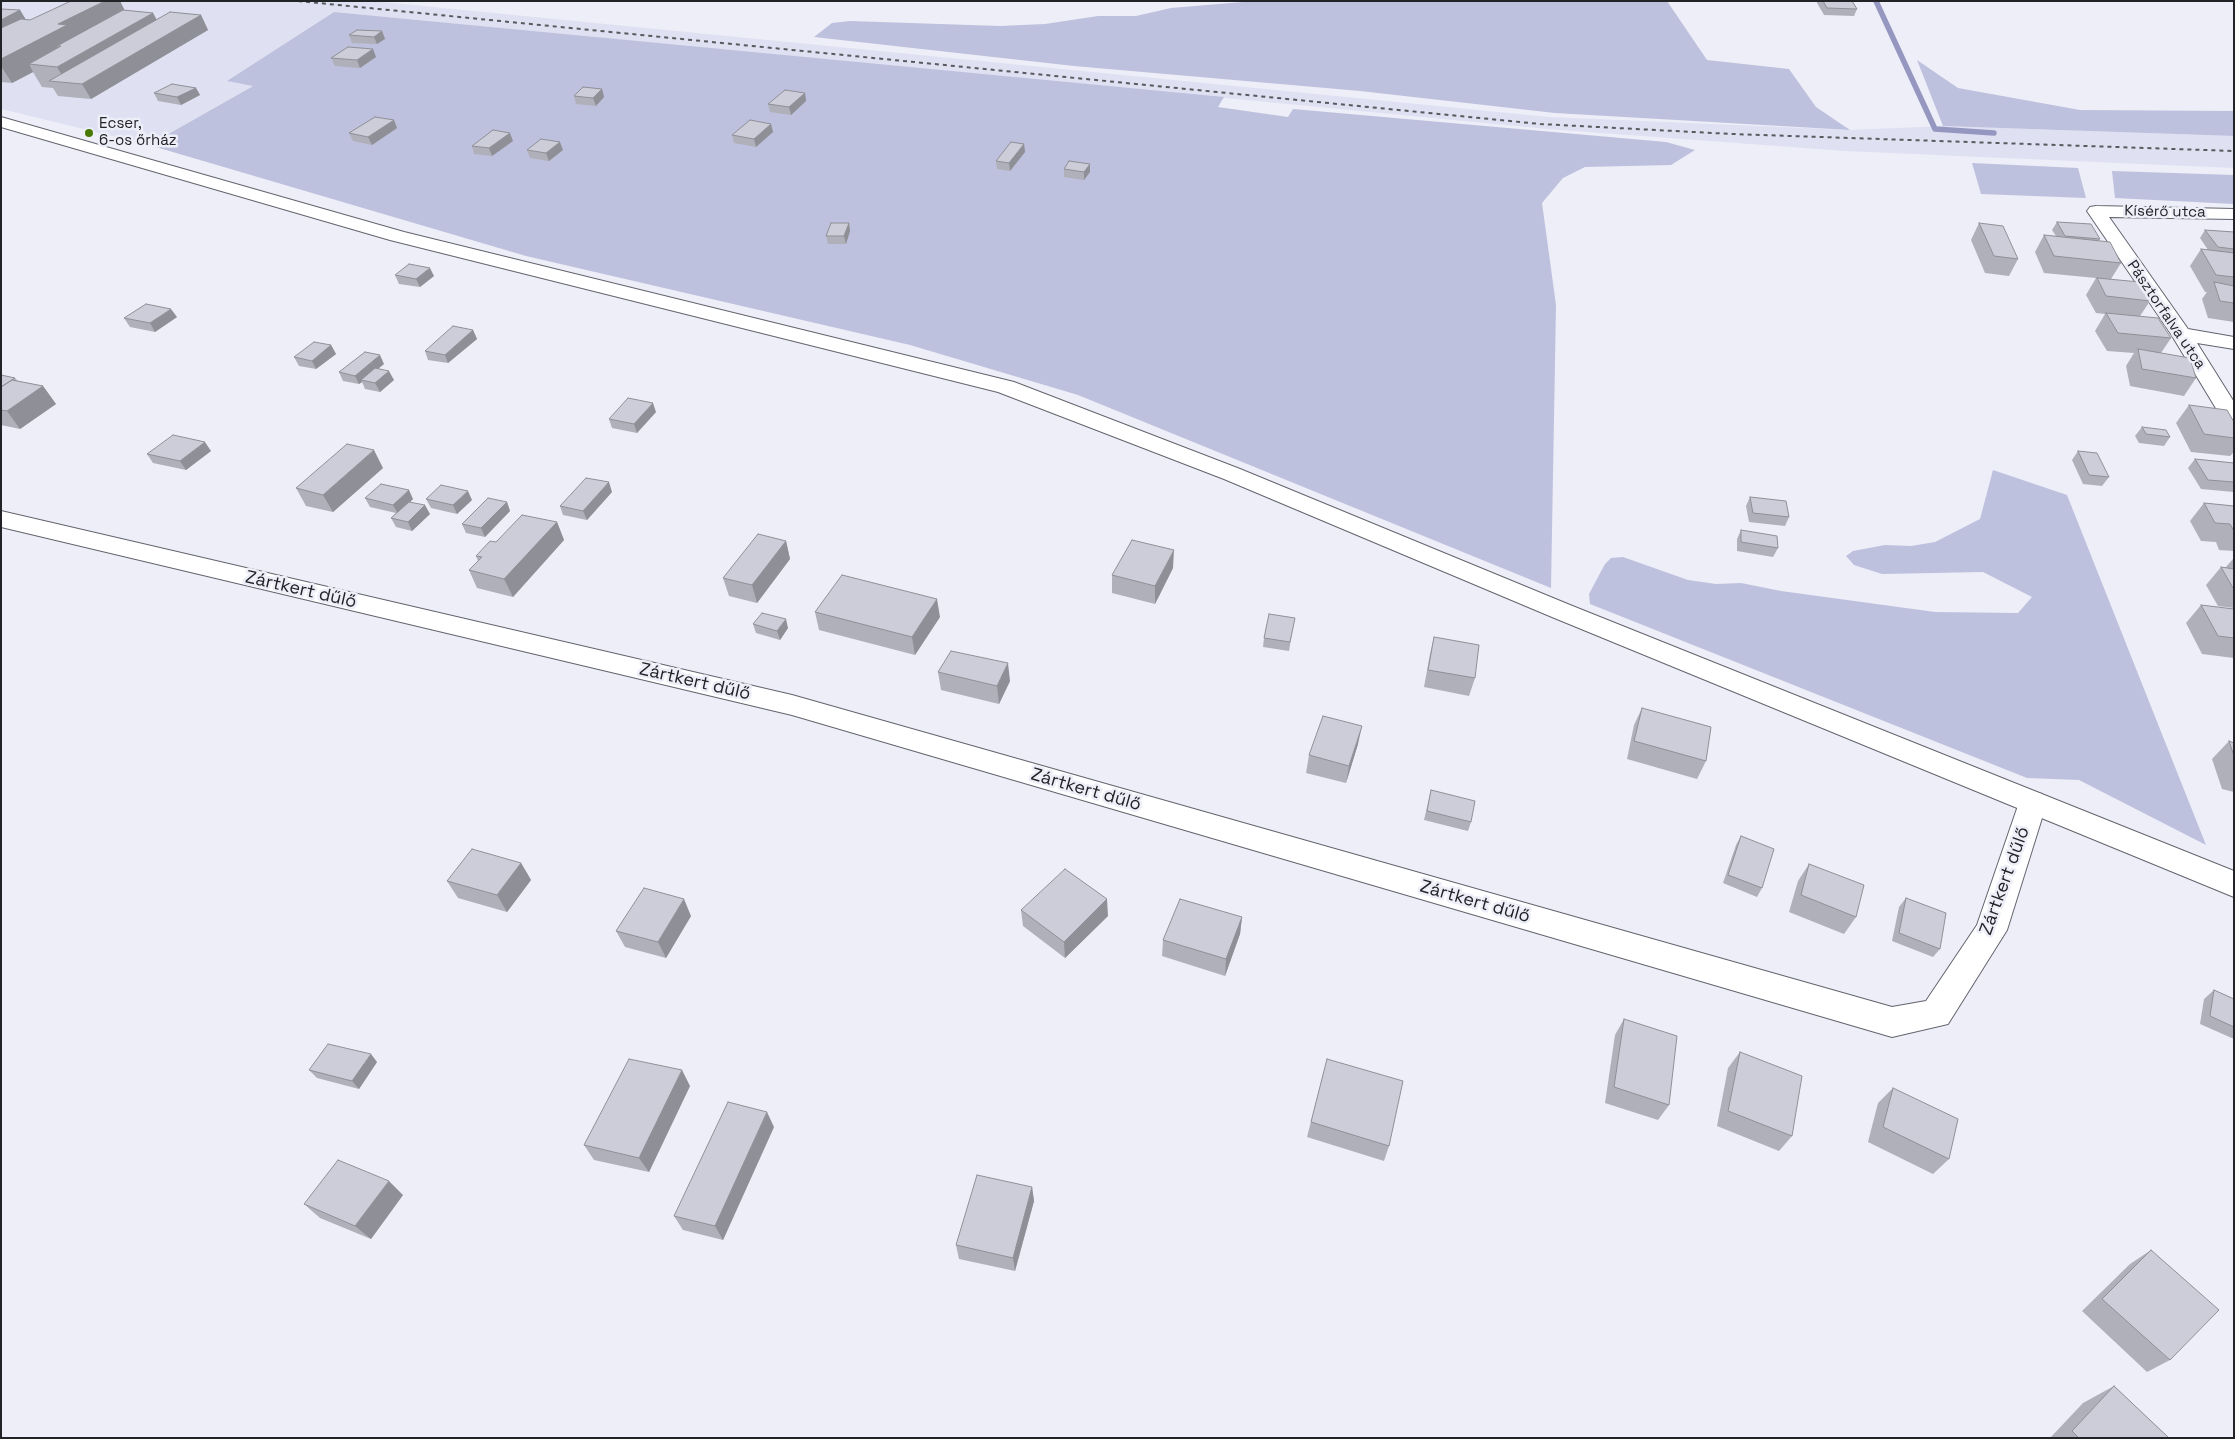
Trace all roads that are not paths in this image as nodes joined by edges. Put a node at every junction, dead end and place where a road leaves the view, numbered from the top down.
1 (1, 122) edge
2 (2096, 211) joint
3 (2234, 214) edge
4 (2181, 334) junction
5 (2234, 343) edge
6 (2234, 420) edge
7 (1, 519) edge
8 (2032, 802) junction
9 (2234, 884) edge

1 - 8 main road
2 - 3 main road, Kísérő utca
2 - 4 main road, Pásztorfalva utca
4 - 5 main road
4 - 6 main road, Pásztorfalva utca
7 - 8 main road, Zártkert dűlő
8 - 9 main road

